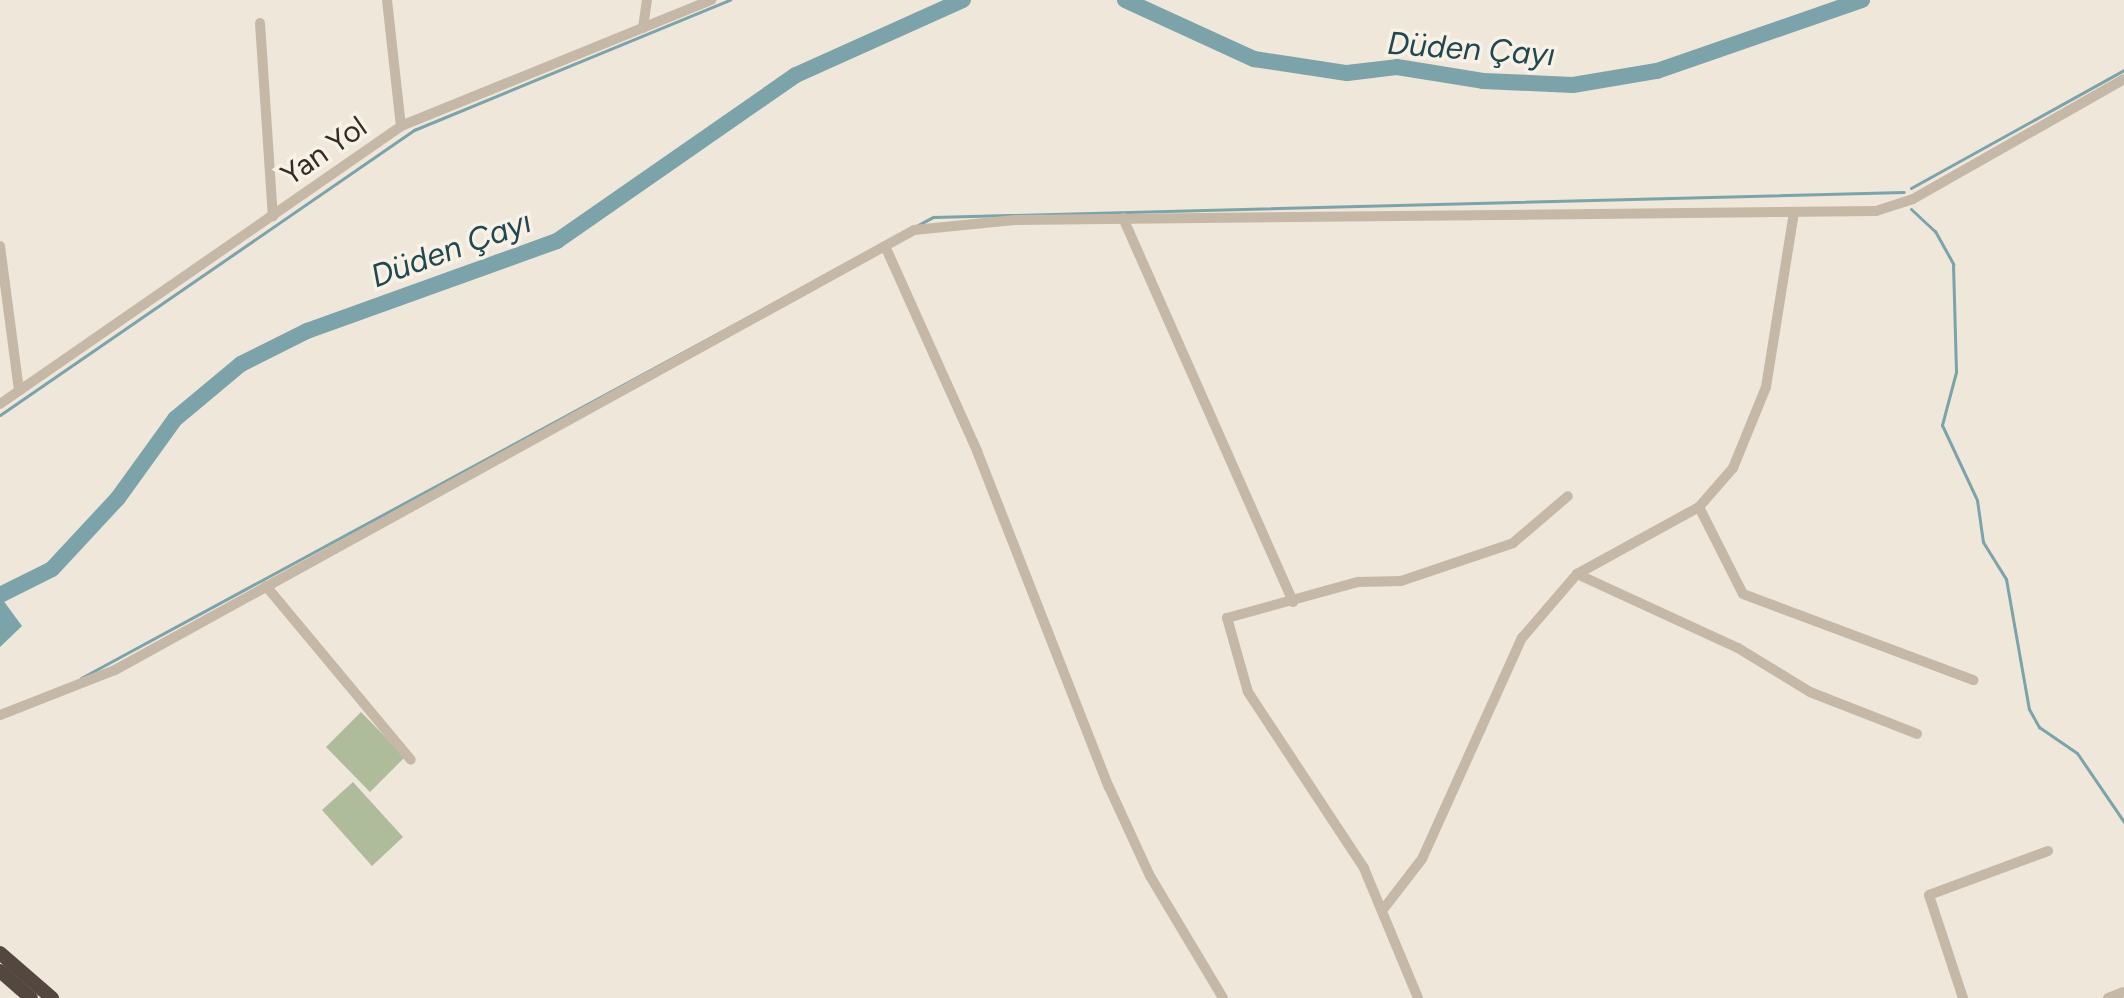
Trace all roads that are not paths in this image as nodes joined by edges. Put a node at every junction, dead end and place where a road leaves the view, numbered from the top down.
1 (387, 0) edge
2 (647, 0) edge
3 (711, 0) edge
4 (260, 23) dead end
5 (643, 28) junction
6 (2124, 79) edge
7 (401, 126) junction
8 (1794, 213) junction
9 (273, 217) junction
10 (1123, 218) junction
11 (0, 246) edge
12 (885, 246) junction
13 (19, 391) junction
14 (0, 404) edge
15 (1568, 496) dead end
16 (1699, 507) junction
17 (1577, 574) junction
18 (266, 586) junction
19 (1293, 602) junction
20 (1973, 680) dead end
21 (0, 715) edge
22 (1917, 734) dead end
23 (411, 760) dead end
24 (2048, 851) dead end
25 (1385, 907) junction
26 (0, 953) edge
27 (5, 975) edge
28 (2124, 992) edge
29 (31, 998) edge
30 (52, 998) edge
31 (1223, 998) edge
32 (1418, 998) edge
33 (1963, 998) edge
34 (2108, 998) edge

1 - 7 street
2 - 5 street
3 - 5 street, Yan Yol
4 - 9 street
5 - 7 street, Yan Yol
6 - 8 street
7 - 9 street, Yan Yol
8 - 10 street
8 - 16 street
9 - 13 street, Yan Yol
10 - 12 street
10 - 19 street
11 - 13 street
12 - 18 street
12 - 31 street
13 - 14 street, Yan Yol
15 - 19 street
16 - 17 street
16 - 20 street
17 - 22 street
17 - 25 street
18 - 21 street
18 - 23 street
19 - 25 street
24 - 33 street
25 - 32 street
26 - 30 highway
27 - 29 highway
28 - 34 street

